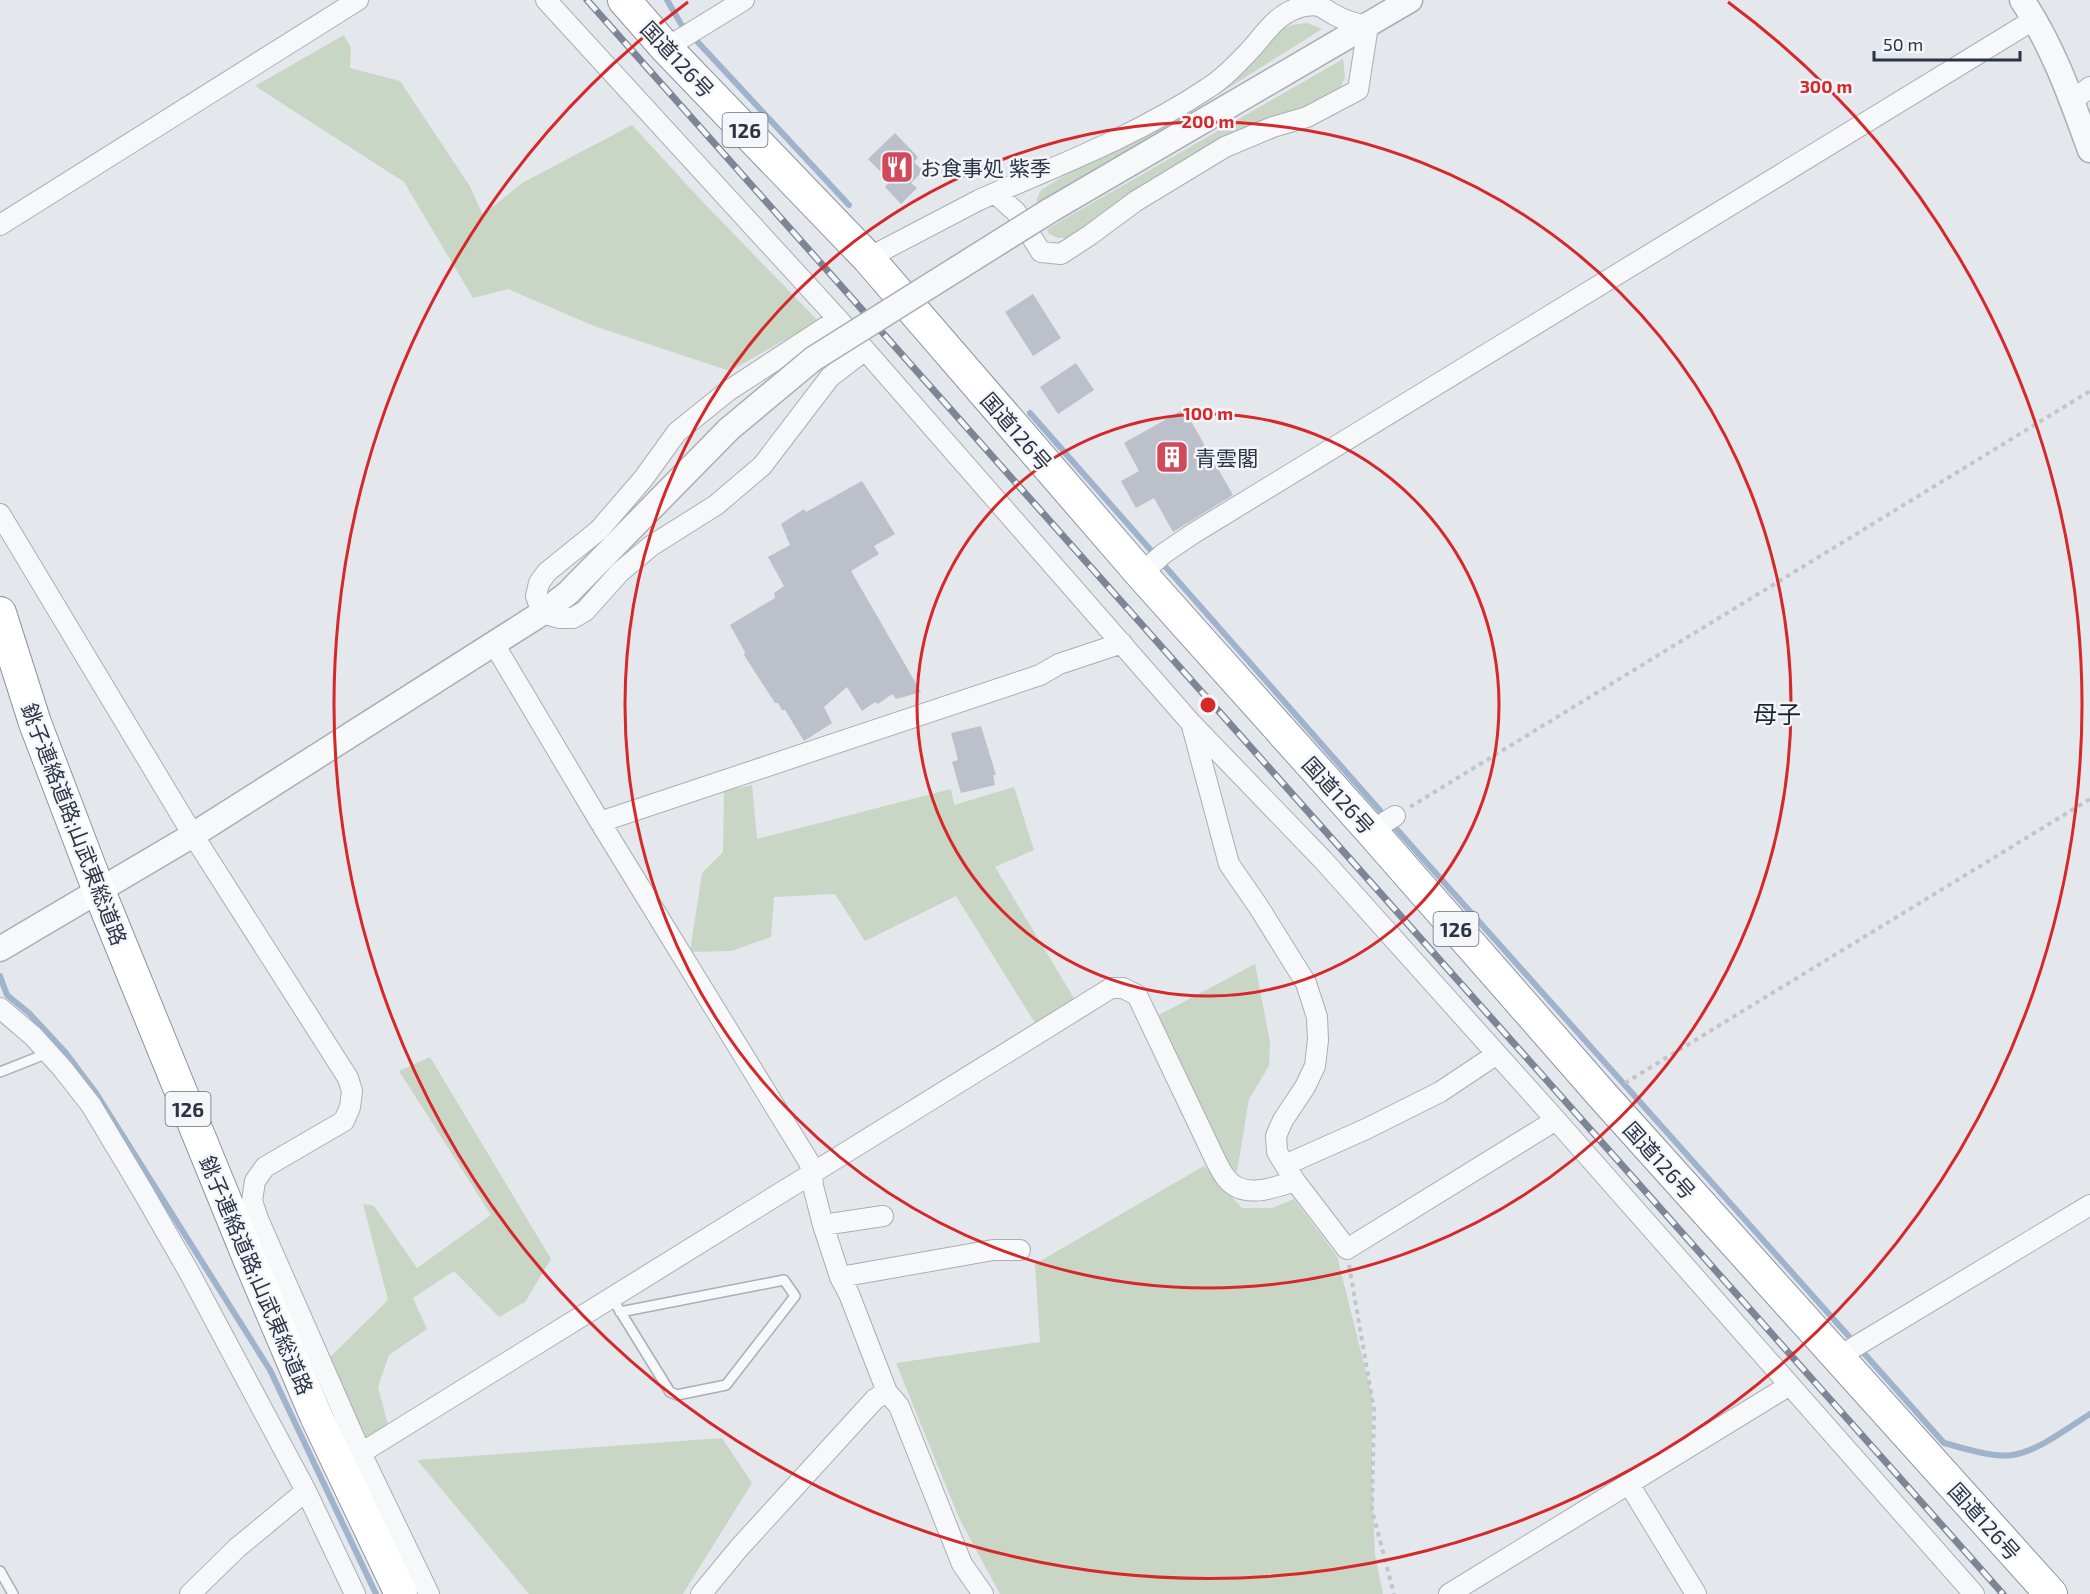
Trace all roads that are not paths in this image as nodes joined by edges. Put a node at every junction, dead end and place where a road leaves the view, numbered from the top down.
1 (358, 0) edge
2 (546, 0) edge
3 (624, 0) edge
4 (744, 0) edge
5 (1410, 0) edge
6 (2029, 10) edge
7 (1368, 26) junction
8 (683, 38) junction
9 (2081, 94) edge
10 (2090, 150) edge
11 (995, 193) junction
12 (0, 225) edge
13 (868, 258) junction
14 (838, 319) junction
15 (865, 350) junction
16 (0, 514) edge
17 (1153, 563) junction
18 (0, 613) edge
19 (543, 614) junction
20 (1122, 643) junction
21 (494, 644) junction
22 (1191, 723) junction
23 (600, 822) junction
24 (193, 835) junction
25 (99, 891) junction
26 (0, 949) edge
27 (0, 1008) edge
28 (48, 1052) junction
29 (1497, 1054) junction
30 (0, 1072) edge
31 (1556, 1120) junction
32 (812, 1172) junction
33 (1290, 1173) junction
34 (2090, 1205) edge
35 (883, 1216) dead end
36 (823, 1225) junction
37 (1020, 1250) dead end
38 (840, 1276) junction
39 (616, 1305) junction
40 (1852, 1349) junction
41 (1790, 1385) junction
42 (887, 1392) junction
43 (361, 1453) junction
44 (1629, 1484) junction
45 (306, 1491) junction
46 (0, 1571) edge
47 (13, 1594) edge
48 (190, 1594) edge
49 (356, 1594) edge
50 (401, 1594) edge
51 (429, 1594) edge
52 (701, 1594) edge
53 (983, 1594) edge
54 (1449, 1594) edge
55 (1696, 1594) edge
56 (1974, 1594) edge
57 (2051, 1594) edge

1 - 12 street
2 - 14 street
3 - 8 highway, 国道126号 / 126
4 - 8 street
5 - 7 street
6 - 9 street
6 - 17 street
7 - 11 street
7 - 11 street
7 - 19 street, bridge
8 - 13 highway, 国道126号 / 126
9 - 10 street
11 - 13 street
13 - 17 highway, 国道126号 / 126
14 - 15 street
14 - 19 street
15 - 19 street
15 - 20 street
16 - 24 street
17 - 40 highway, 国道126号 / 126
18 - 25 highway, 銚子連絡道路;山武東総道路 / 126
19 - 21 street
20 - 22 street
20 - 23 street
21 - 23 street
21 - 24 street
22 - 29 street
22 - 33 street
23 - 32 street
24 - 25 street
24 - 43 street
25 - 26 street
25 - 50 highway, 銚子連絡道路;山武東総道路 / 126
27 - 28 street
28 - 30 lane
28 - 45 street
29 - 31 street
29 - 33 street
31 - 33 street
31 - 41 street
32 - 33 street
32 - 36 street
32 - 39 street
34 - 40 street
35 - 36 street
36 - 38 street
37 - 38 street
38 - 42 street
39 - 39 lane
39 - 43 street
40 - 57 highway, 国道126号 / 126
41 - 44 street
41 - 56 street
42 - 52 street
42 - 53 street
43 - 51 street
44 - 54 street
44 - 55 street
45 - 48 street
45 - 49 street
46 - 47 lane

